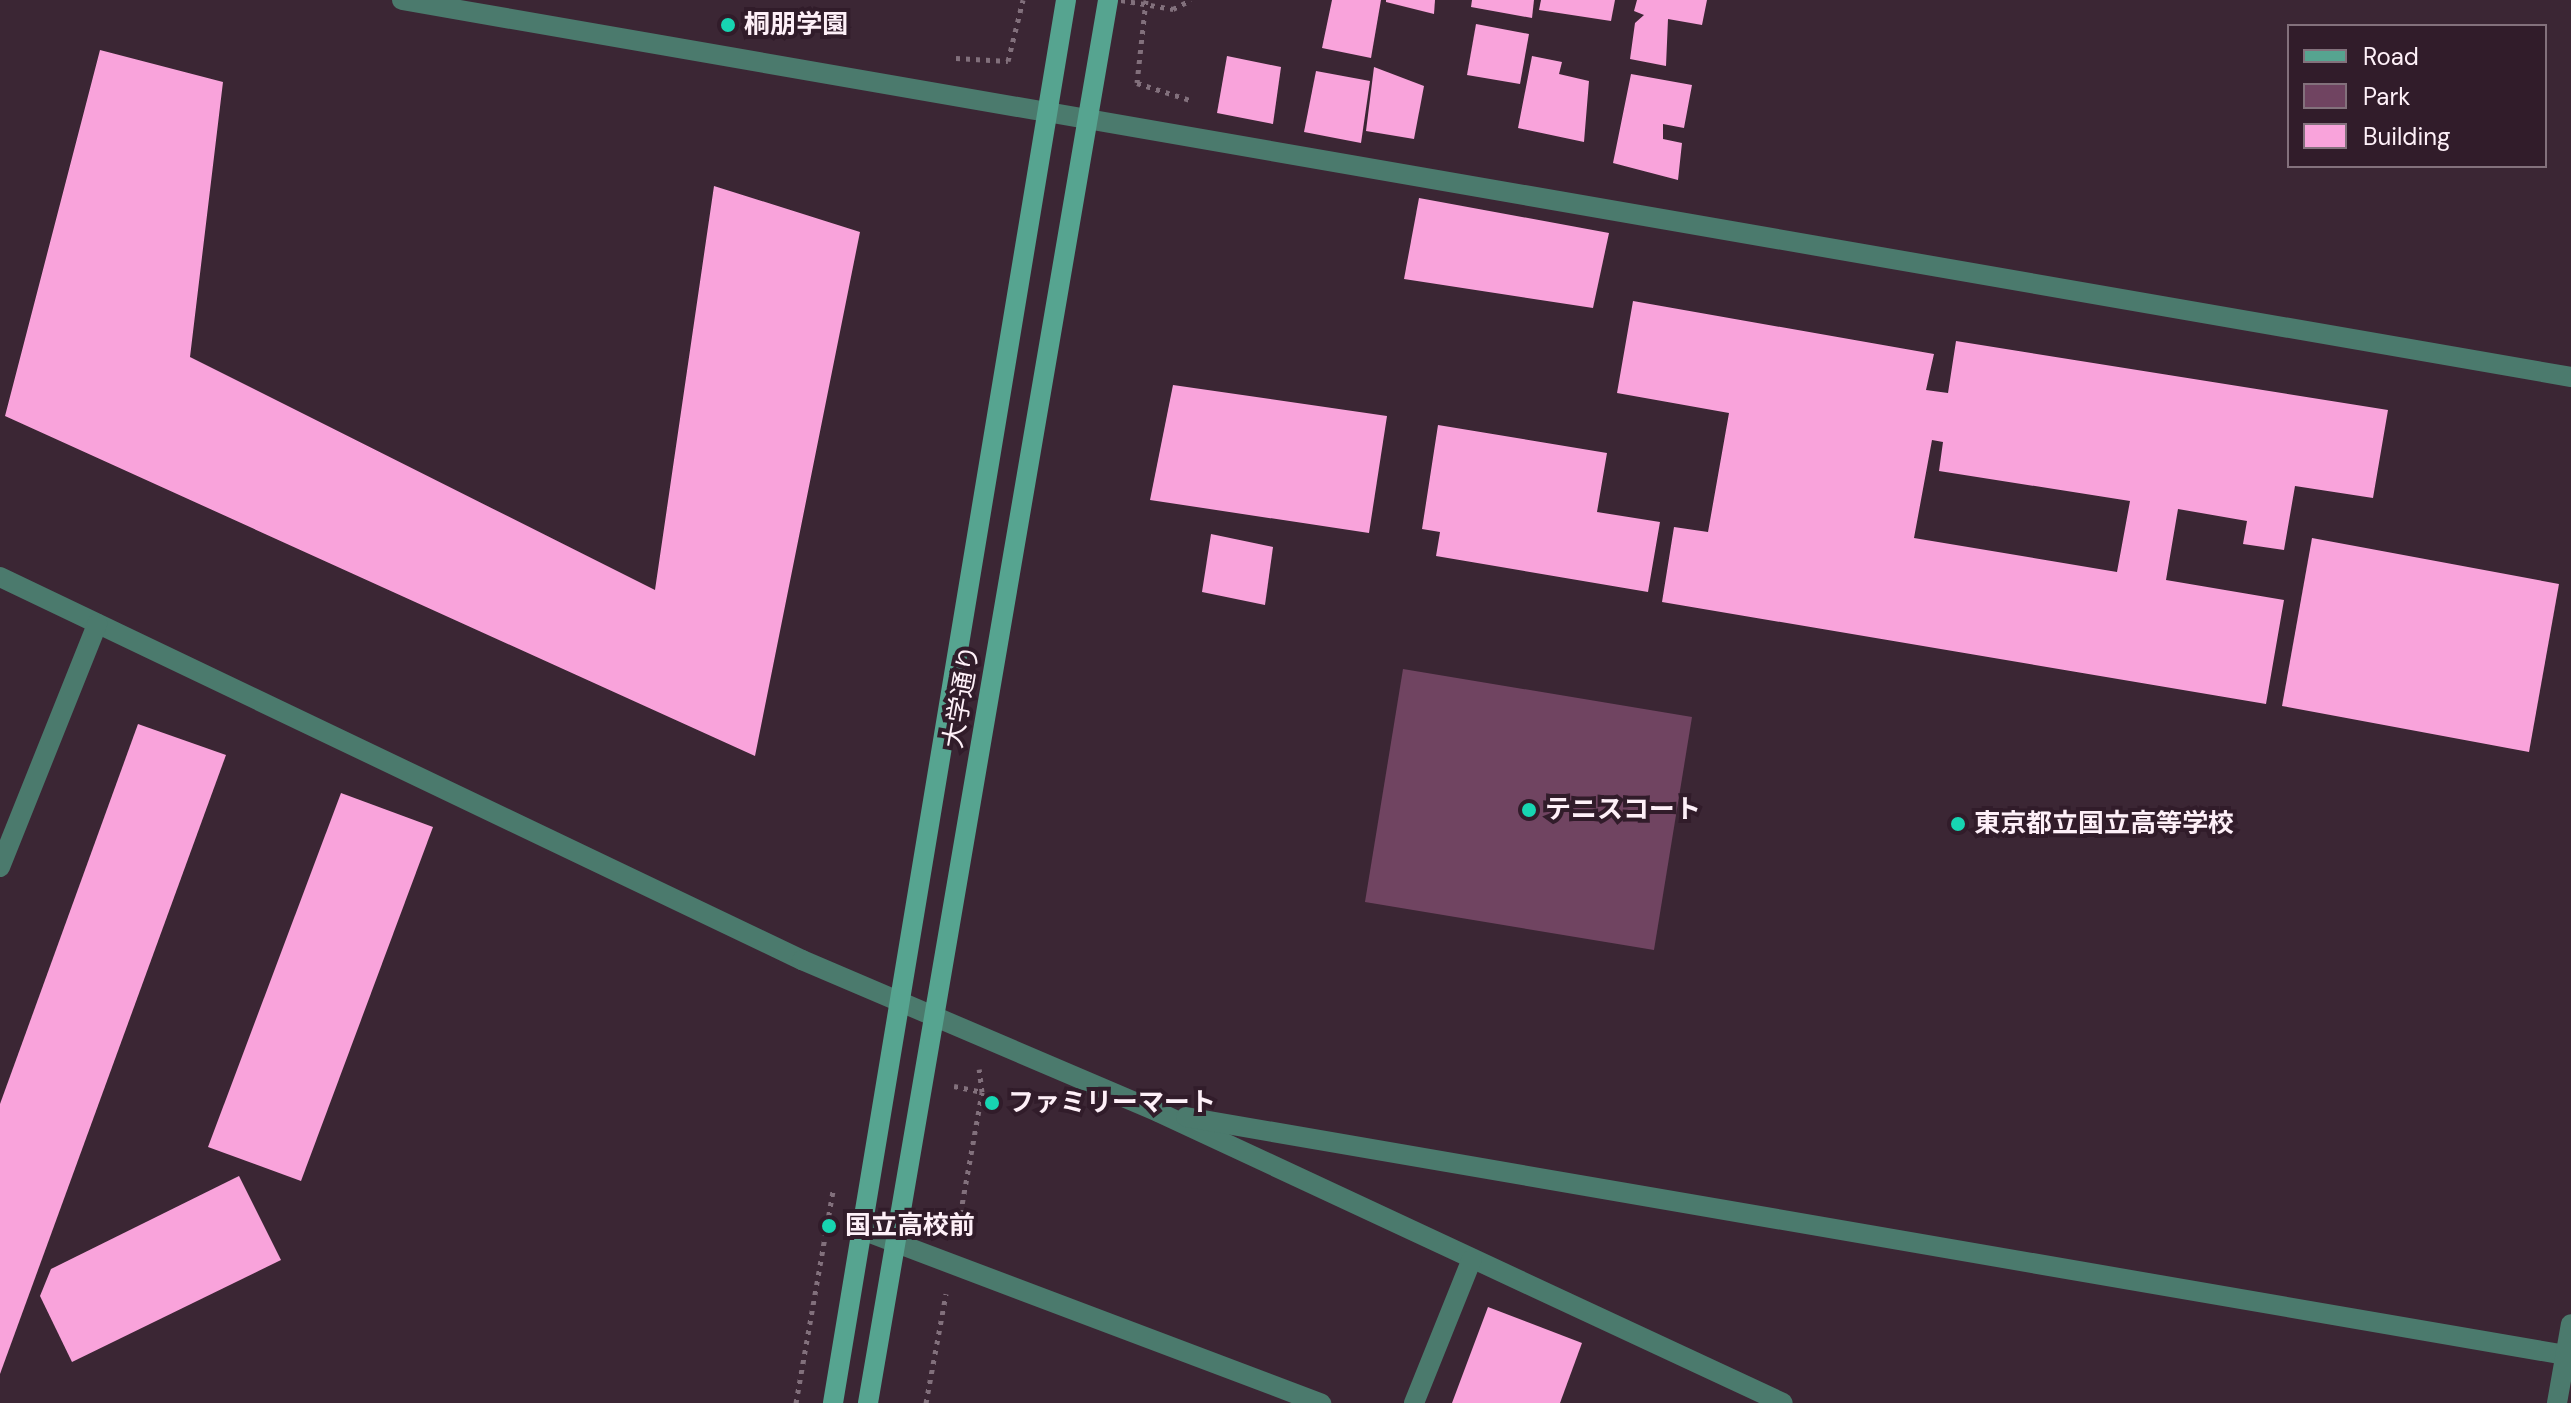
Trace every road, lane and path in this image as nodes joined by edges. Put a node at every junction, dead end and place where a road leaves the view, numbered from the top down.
1 (402, 0) edge
2 (1023, 0) edge
3 (1066, 0) edge
4 (1108, 0) edge
5 (1121, 0) edge
6 (1146, 0) edge
7 (1191, 0) edge
8 (956, 58) dead end
9 (1190, 100) dead end
10 (1045, 113) junction
11 (1086, 119) junction
12 (2571, 377) edge
13 (0, 577) edge
14 (97, 624) junction
15 (0, 867) edge
16 (901, 998) junction
17 (934, 1013) junction
18 (1158, 1112) junction
19 (836, 1174) dead end
20 (862, 1230) junction
21 (896, 1243) junction
22 (1472, 1259) junction
23 (2571, 1324) edge
24 (2568, 1356) edge
25 (796, 1403) edge
26 (833, 1403) edge
27 (868, 1403) edge
28 (1321, 1403) edge
29 (1414, 1403) edge
30 (1783, 1403) edge
31 (2557, 1403) edge

1 - 10 street
2 - 8 path
3 - 10 main road, 大学通り
4 - 11 main road, 大学通り
5 - 7 path, bridge
6 - 9 path
10 - 11 street
10 - 16 main road, 大学通り
11 - 12 street
11 - 17 main road, 大学通り
13 - 14 street
14 - 15 street
14 - 16 street
16 - 17 street
16 - 20 main road, 大学通り
17 - 18 street
17 - 21 main road, 大学通り
18 - 22 street
18 - 24 street
19 - 25 path
20 - 21 street
20 - 26 main road, 大学通り
21 - 27 main road, 大学通り
21 - 28 street
22 - 29 street
22 - 30 street
23 - 24 street
24 - 31 street

